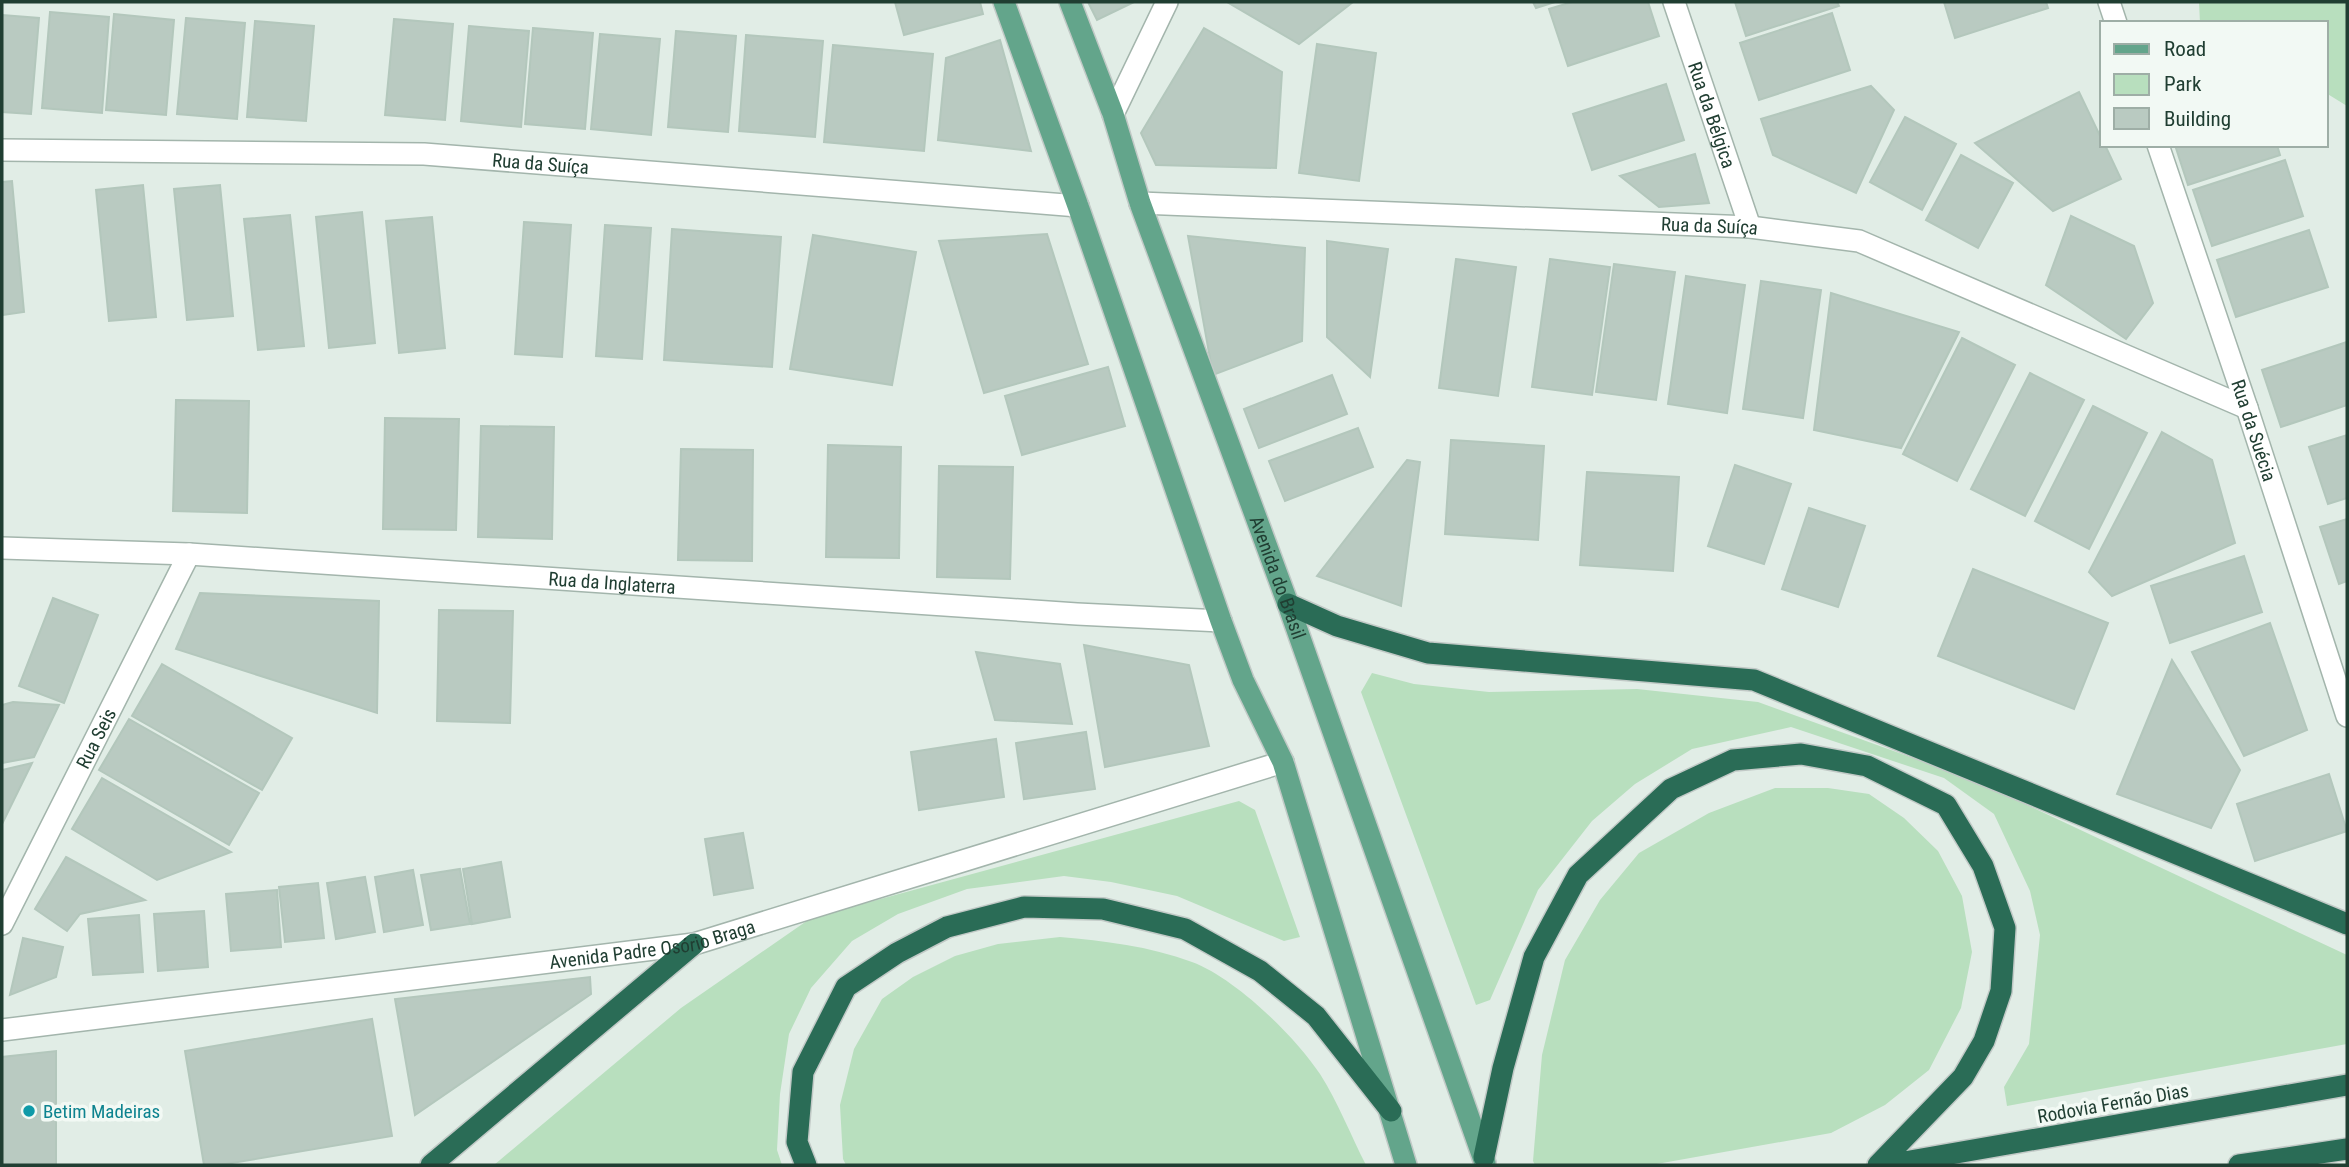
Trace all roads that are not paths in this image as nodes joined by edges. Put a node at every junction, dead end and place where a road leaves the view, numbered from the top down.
1 (1004, 2) edge
2 (1070, 2) edge
3 (1167, 2) edge
4 (1674, 2) edge
5 (2109, 2) edge
6 (2115, 21) edge
7 (1113, 114) junction
8 (2159, 147) edge
9 (2, 150) edge
10 (1140, 203) junction
11 (1078, 206) junction
12 (1750, 227) junction
13 (2247, 408) junction
14 (2, 548) edge
15 (189, 554) junction
16 (1288, 604) junction
17 (1222, 621) junction
18 (2347, 716) edge
19 (1283, 762) junction
20 (2, 924) edge
21 (2347, 924) edge
22 (694, 944) junction
23 (2, 1030) edge
24 (2347, 1085) edge
25 (1391, 1111) junction
26 (2347, 1149) edge
27 (1485, 1161) edge
28 (431, 1165) edge
29 (806, 1165) edge
30 (1406, 1165) edge
31 (1878, 1165) edge
32 (1887, 1165) edge
33 (2239, 1165) edge

1 - 11 main road
2 - 7 main road, Avenida do Brasil
3 - 7 street
4 - 12 street, Rua da Bélgica
5 - 6 street
7 - 10 main road, Avenida do Brasil
8 - 13 street, Rua da Suécia
9 - 11 street, Rua da Suíça
10 - 12 street, Rua da Suíça
10 - 16 main road, Avenida do Brasil
11 - 17 main road
12 - 13 street, Rua da Suíça
13 - 18 street, Rua da Suécia
14 - 15 street, Rua da Inglaterra
15 - 17 street, Rua da Inglaterra
15 - 20 street, Rua Seis
16 - 21 highway
16 - 27 main road, Avenida do Brasil
17 - 19 main road
19 - 22 street, Avenida Padre Osório Braga
19 - 25 main road
22 - 23 street, Avenida Padre Osório Braga
22 - 28 highway
24 - 32 highway, Rodovia Fernão Dias
25 - 29 highway
25 - 30 main road
26 - 33 highway
27 - 31 highway

